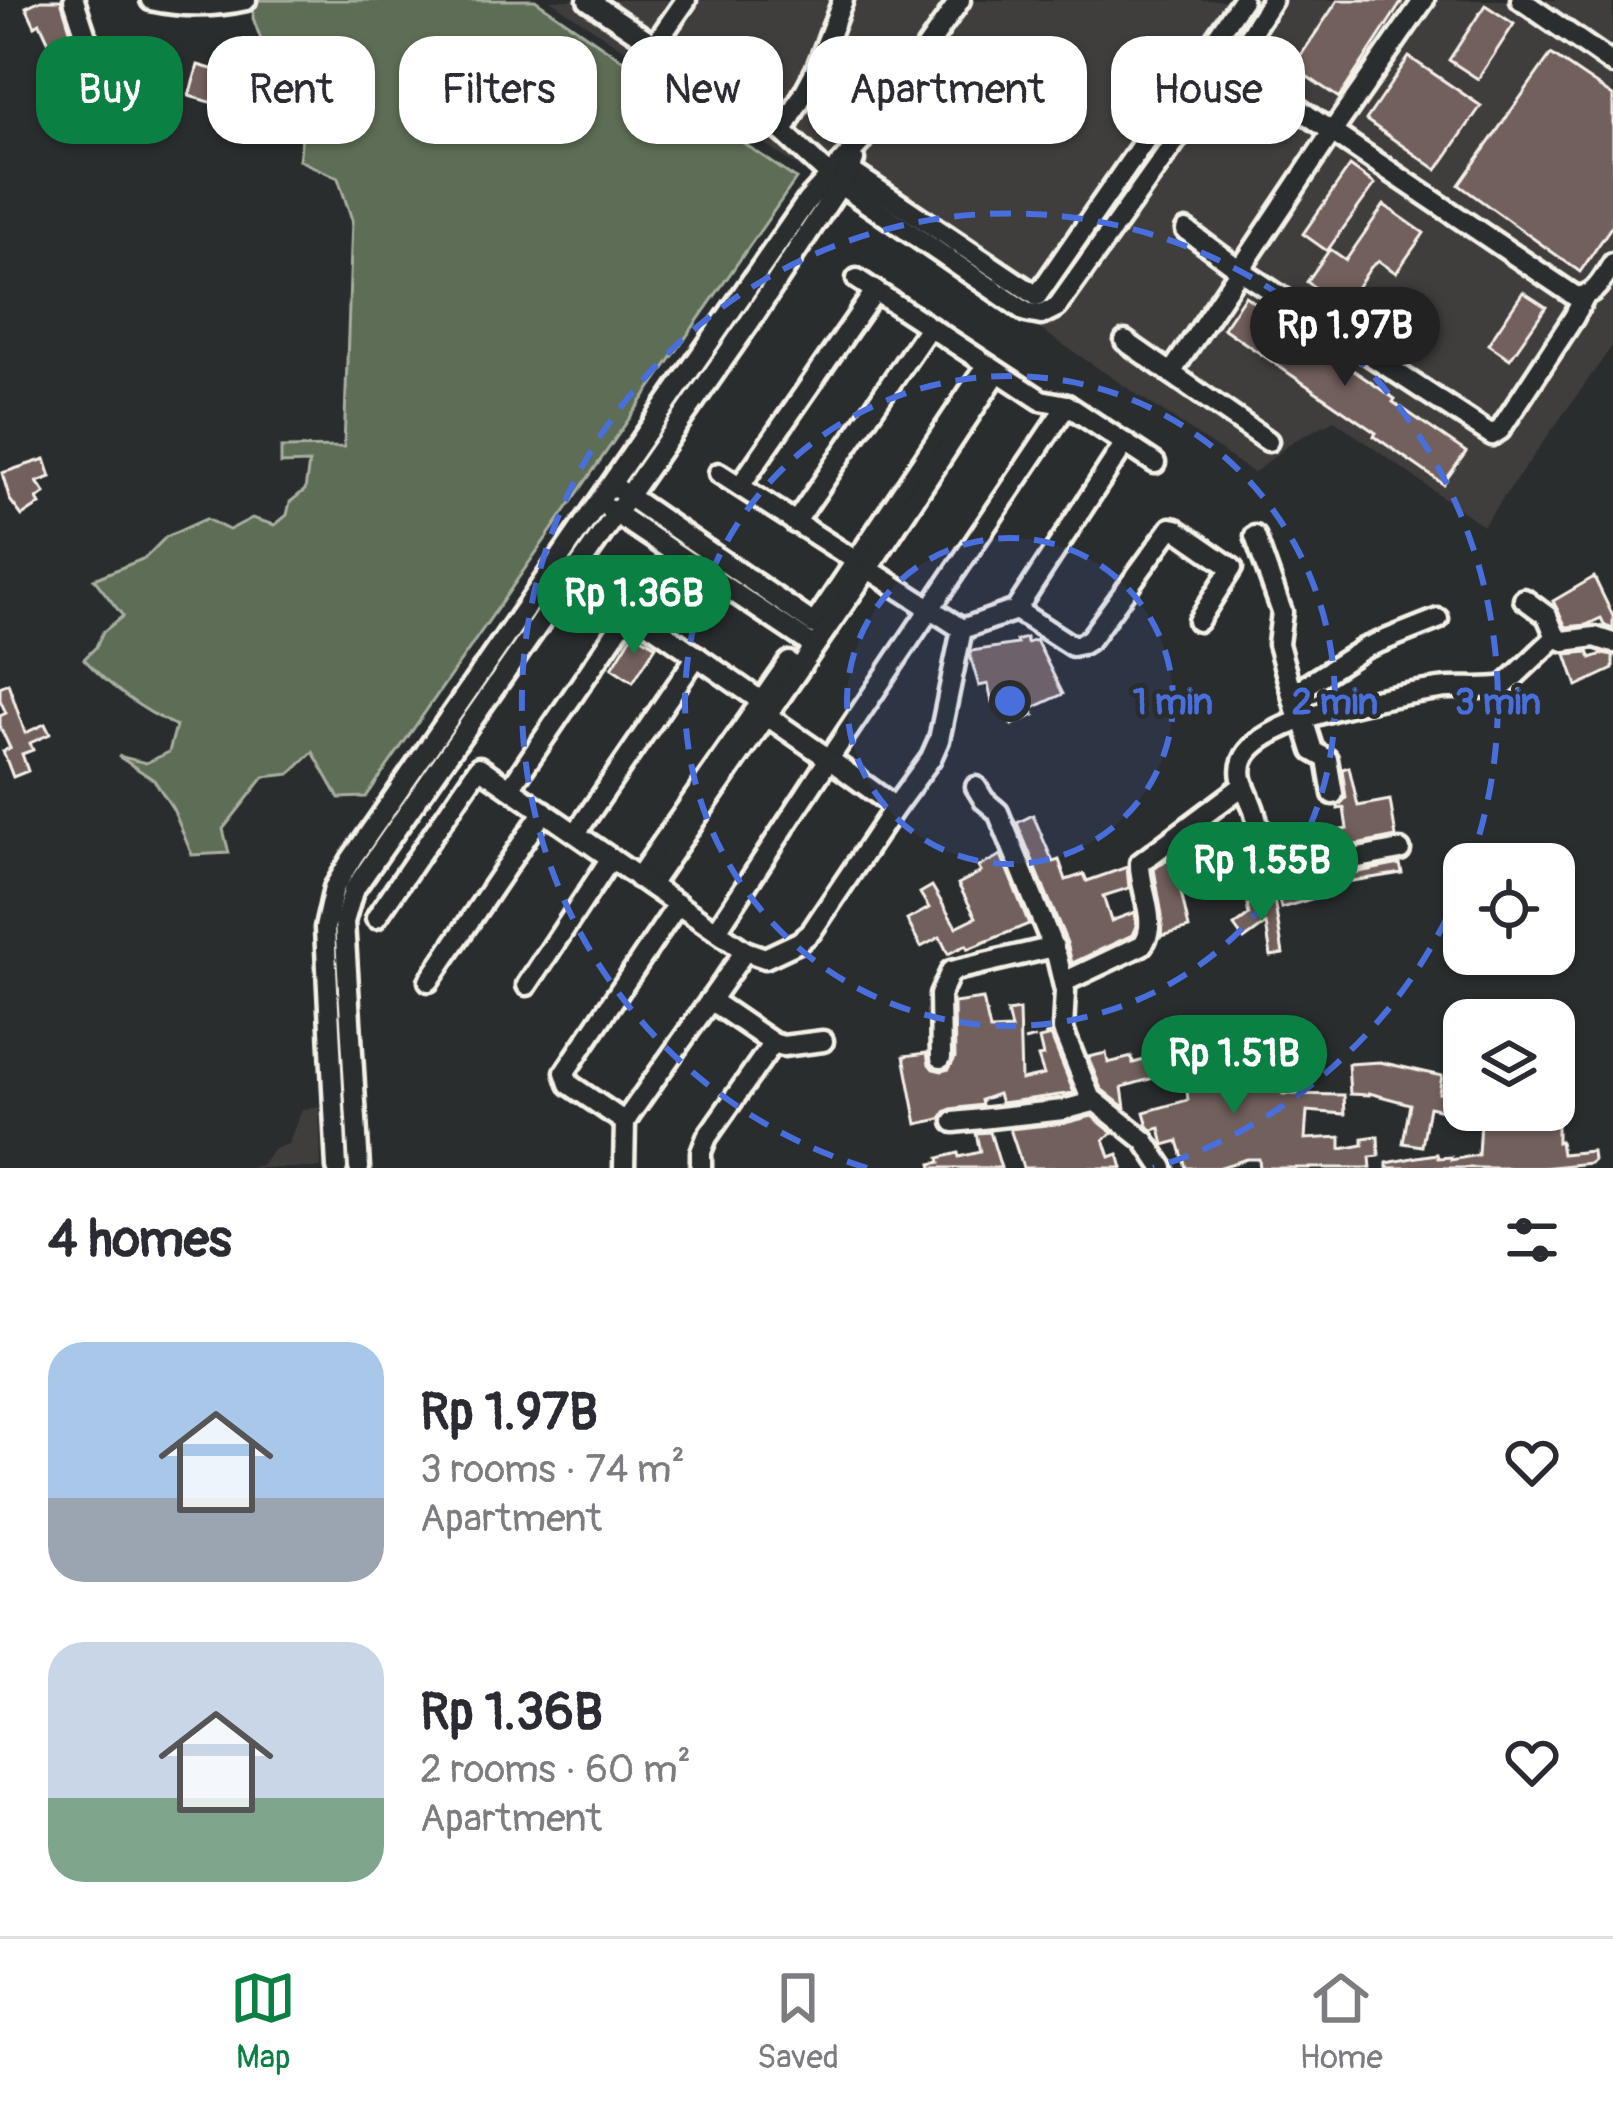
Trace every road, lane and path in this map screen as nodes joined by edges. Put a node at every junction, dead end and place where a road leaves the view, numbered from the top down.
1 (74, 0) edge
2 (151, 0) edge
3 (246, 0) edge
4 (588, 0) edge
5 (686, 0) edge
6 (843, 0) edge
7 (960, 0) edge
8 (1242, 0) edge
9 (1272, 0) edge
10 (1424, 0) edge
11 (1521, 0) edge
12 (618, 8) edge
13 (86, 36) edge
14 (645, 36) edge
15 (661, 36) edge
16 (1248, 36) edge
17 (1613, 64) edge
18 (1305, 113) edge
19 (783, 132) joint
20 (1332, 132) junction
21 (1173, 144) edge
22 (839, 174) junction
23 (1186, 230) dead end
24 (1613, 263) edge
25 (1240, 270) junction
26 (857, 279) dead end
27 (875, 291) junction
28 (1584, 297) junction
29 (1041, 305) junction
30 (929, 327) junction
31 (1125, 341) dead end
32 (992, 369) junction
33 (1171, 373) junction
34 (1067, 405) junction
35 (1268, 441) dead end
36 (1125, 443) junction
37 (1155, 463) dead end
38 (719, 473) dead end
39 (610, 482) junction
40 (740, 486) junction
41 (597, 501) junction
42 (621, 505) junction
43 (795, 523) junction
44 (1255, 536) dead end
45 (862, 565) junction
46 (1524, 599) dead end
47 (931, 610) junction
48 (1016, 610) junction
49 (1438, 619) dead end
50 (1198, 621) dead end
51 (962, 629) junction
52 (814, 636) junction
53 (1556, 637) junction
54 (1613, 643) edge
55 (697, 656) junction
56 (1294, 693) junction
57 (764, 708) junction
58 (1301, 719) junction
59 (829, 759) junction
60 (1244, 785) junction
61 (976, 787) dead end
62 (511, 788) junction
63 (1333, 794) dead end
64 (896, 807) junction
65 (544, 811) junction
66 (576, 833) junction
67 (1400, 850) dead end
68 (611, 858) junction
69 (644, 881) junction
70 (678, 904) junction
71 (376, 918) dead end
72 (717, 930) junction
73 (1054, 947) junction
74 (745, 951) junction
75 (429, 981) dead end
76 (1064, 982) junction
77 (527, 985) dead end
78 (710, 1000) junction
79 (1063, 1030) junction
80 (823, 1041) dead end
81 (1024, 1041) dead end
82 (773, 1043) junction
83 (941, 1058) dead end
84 (1094, 1102) junction
85 (954, 1122) dead end
86 (626, 1123) junction
87 (337, 1168) edge
88 (359, 1168) edge
89 (624, 1168) edge
90 (701, 1168) edge
91 (1163, 1168) edge

1 - 13 street
2 - 3 street
4 - 12 street
5 - 15 street
6 - 19 street
7 - 22 street
8 - 29 street
9 - 16 street
10 - 20 street
11 - 17 street
12 - 14 street
18 - 20 street
19 - 22 street
20 - 25 street
20 - 28 street
21 - 29 street
22 - 29 street
22 - 39 street
22 - 42 street
23 - 25 street
24 - 28 street
25 - 28 street
25 - 33 street
26 - 27 street
27 - 30 street
27 - 40 street
30 - 32 street
30 - 43 street
31 - 33 street
32 - 34 street
32 - 45 street
33 - 35 street
34 - 36 street
34 - 47 street
36 - 37 street
36 - 48 street
38 - 40 street
39 - 41 street
39 - 42 street
40 - 43 street
41 - 42 street
41 - 87 street
42 - 52 street
42 - 88 street
43 - 45 street
44 - 56 street
45 - 47 street
45 - 52 street
46 - 53 street
47 - 51 street
47 - 59 street
48 - 50 street
48 - 51 street
49 - 56 street
51 - 64 street
52 - 57 street
53 - 54 street
53 - 58 street
55 - 57 street
55 - 62 street
55 - 66 street
56 - 58 street
57 - 59 street
57 - 69 street
58 - 60 street
58 - 63 street
59 - 64 street
59 - 72 street
60 - 67 street
60 - 76 street
61 - 73 street
62 - 65 street
62 - 71 street
64 - 74 street
65 - 66 street
65 - 75 street
66 - 68 street
68 - 69 street
68 - 77 street
69 - 70 street
70 - 72 street
70 - 86 street
72 - 74 street
73 - 76 street
73 - 83 street
74 - 78 street
76 - 79 street
78 - 82 street
78 - 86 street
79 - 81 path
79 - 84 street
80 - 82 street
82 - 90 street
84 - 85 street
84 - 91 street
86 - 89 street

